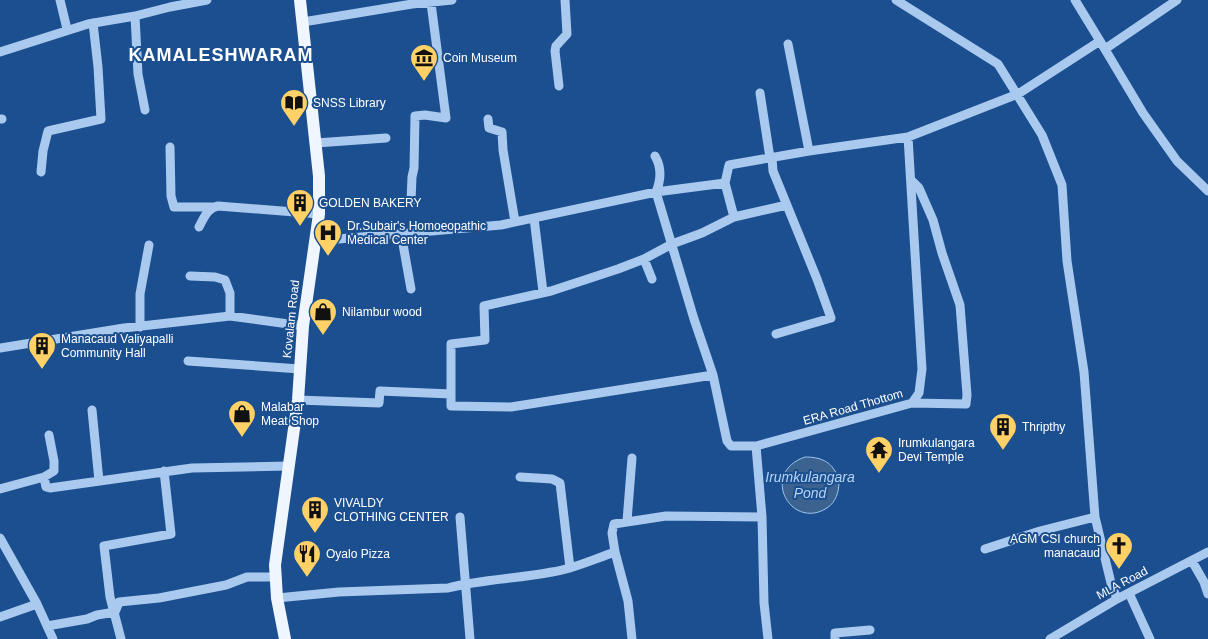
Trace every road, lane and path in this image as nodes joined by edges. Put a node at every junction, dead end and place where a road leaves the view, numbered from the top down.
1 (60, 0) edge
2 (207, 0) edge
3 (300, 0) edge
4 (452, 0) edge
5 (565, 0) edge
6 (896, 0) edge
7 (1075, 0) edge
8 (1177, 0) edge
9 (431, 2) junction
10 (135, 16) junction
11 (303, 22) junction
12 (93, 23) junction
13 (67, 29) junction
14 (788, 44) dead end
15 (1103, 45) junction
16 (0, 52) edge
17 (559, 86) dead end
18 (760, 93) dead end
19 (1018, 94) junction
20 (145, 110) dead end
21 (488, 119) dead end
22 (908, 137) junction
23 (386, 138) dead end
24 (316, 144) junction
25 (170, 147) dead end
26 (808, 151) junction
27 (655, 156) dead end
28 (771, 158) junction
29 (40, 172) dead end
30 (911, 180) junction
31 (725, 182) junction
32 (1208, 191) edge
33 (656, 192) junction
34 (411, 201) dead end
35 (787, 205) junction
36 (213, 207) junction
37 (319, 214) junction
38 (734, 217) junction
39 (534, 218) junction
40 (515, 222) junction
41 (199, 227) dead end
42 (402, 233) junction
43 (315, 241) junction
44 (672, 244) junction
45 (149, 245) dead end
46 (644, 259) junction
47 (190, 276) dead end
48 (652, 279) dead end
49 (410, 289) dead end
50 (543, 292) junction
51 (230, 316) junction
52 (140, 326) junction
53 (304, 326) junction
54 (776, 334) dead end
55 (0, 348) edge
56 (188, 361) dead end
57 (300, 368) junction
58 (712, 375) junction
59 (451, 394) junction
60 (298, 400) junction
61 (912, 403) junction
62 (92, 410) dead end
63 (49, 434) dead end
64 (756, 446) junction
65 (632, 458) dead end
66 (288, 466) junction
67 (164, 471) junction
68 (44, 477) junction
69 (520, 477) dead end
70 (99, 481) junction
71 (0, 489) edge
72 (460, 517) dead end
73 (762, 517) junction
74 (1095, 517) junction
75 (627, 521) junction
76 (0, 538) edge
77 (3, 547) edge
78 (985, 549) dead end
79 (615, 552) junction
80 (1208, 552) edge
81 (1192, 561) junction
82 (570, 568) junction
83 (275, 577) junction
84 (464, 584) junction
85 (1129, 593) junction
86 (1208, 594) edge
87 (276, 598) junction
88 (1117, 599) junction
89 (37, 604) junction
90 (115, 612) junction
91 (0, 617) edge
92 (47, 626) junction
93 (870, 630) dead end
94 (1068, 634) edge
95 (53, 639) edge
96 (121, 639) edge
97 (285, 639) edge
98 (470, 639) edge
99 (632, 639) edge
100 (768, 639) edge
101 (835, 639) edge
102 (1050, 639) edge
103 (1150, 639) edge

1 - 13 street
2 - 10 street
3 - 11 main road, Kovalam Road
4 - 9 street
5 - 17 street
6 - 19 street
7 - 15 street
8 - 15 street
9 - 11 street
9 - 34 street
10 - 12 street
10 - 20 street
11 - 24 main road, Kovalam Road
12 - 13 street
12 - 29 street
13 - 16 street
14 - 26 street
15 - 19 street
15 - 32 street
18 - 28 street
19 - 22 street
19 - 74 street
21 - 40 street
22 - 26 street
22 - 30 street, ERA Road Thottom
23 - 24 street
24 - 37 main road, Kovalam Road
25 - 36 street
26 - 28 street
27 - 33 street
28 - 31 street
28 - 35 street
30 - 61 street, ERA Road Thottom
30 - 61 street
31 - 33 street
31 - 38 street
33 - 39 street
33 - 44 street
35 - 38 street
35 - 54 street
36 - 37 street
36 - 41 street
37 - 43 main road, Kovalam Road
38 - 44 street
39 - 40 street
39 - 50 street
40 - 42 street
42 - 43 street
42 - 49 street
43 - 53 main road, Kovalam Road
44 - 46 street
44 - 58 street
45 - 52 street
46 - 48 street
46 - 50 street
47 - 51 street
50 - 59 street
51 - 52 street
51 - 53 street
52 - 55 street
53 - 57 main road, Kovalam Road
56 - 57 street
57 - 60 main road, Kovalam Road
58 - 59 street
58 - 64 street, ERA Road Thottom
59 - 60 street
60 - 66 main road, Kovalam Road
61 - 64 street, ERA Road Thottom
62 - 70 street
63 - 68 street
64 - 73 street
65 - 75 street
66 - 67 street
66 - 83 main road, Kovalam Road
67 - 70 street
67 - 90 street
68 - 70 street
68 - 71 street
69 - 82 street
72 - 84 street
73 - 75 street
73 - 100 street
74 - 78 street
74 - 88 street
75 - 79 street
76 - 77 street
77 - 89 street
79 - 82 street
79 - 99 street
80 - 81 street, MLA Road
81 - 85 street, MLA Road
81 - 86 street
82 - 84 street
83 - 87 main road, Kovalam Road
83 - 90 street
84 - 87 street
84 - 98 street
85 - 88 street, MLA Road
85 - 103 street
87 - 97 main road, Kovalam Road
88 - 94 street, MLA Road
89 - 91 street
89 - 92 street
90 - 92 street
90 - 96 street
92 - 95 street
93 - 101 street
94 - 102 street, MLA Road

